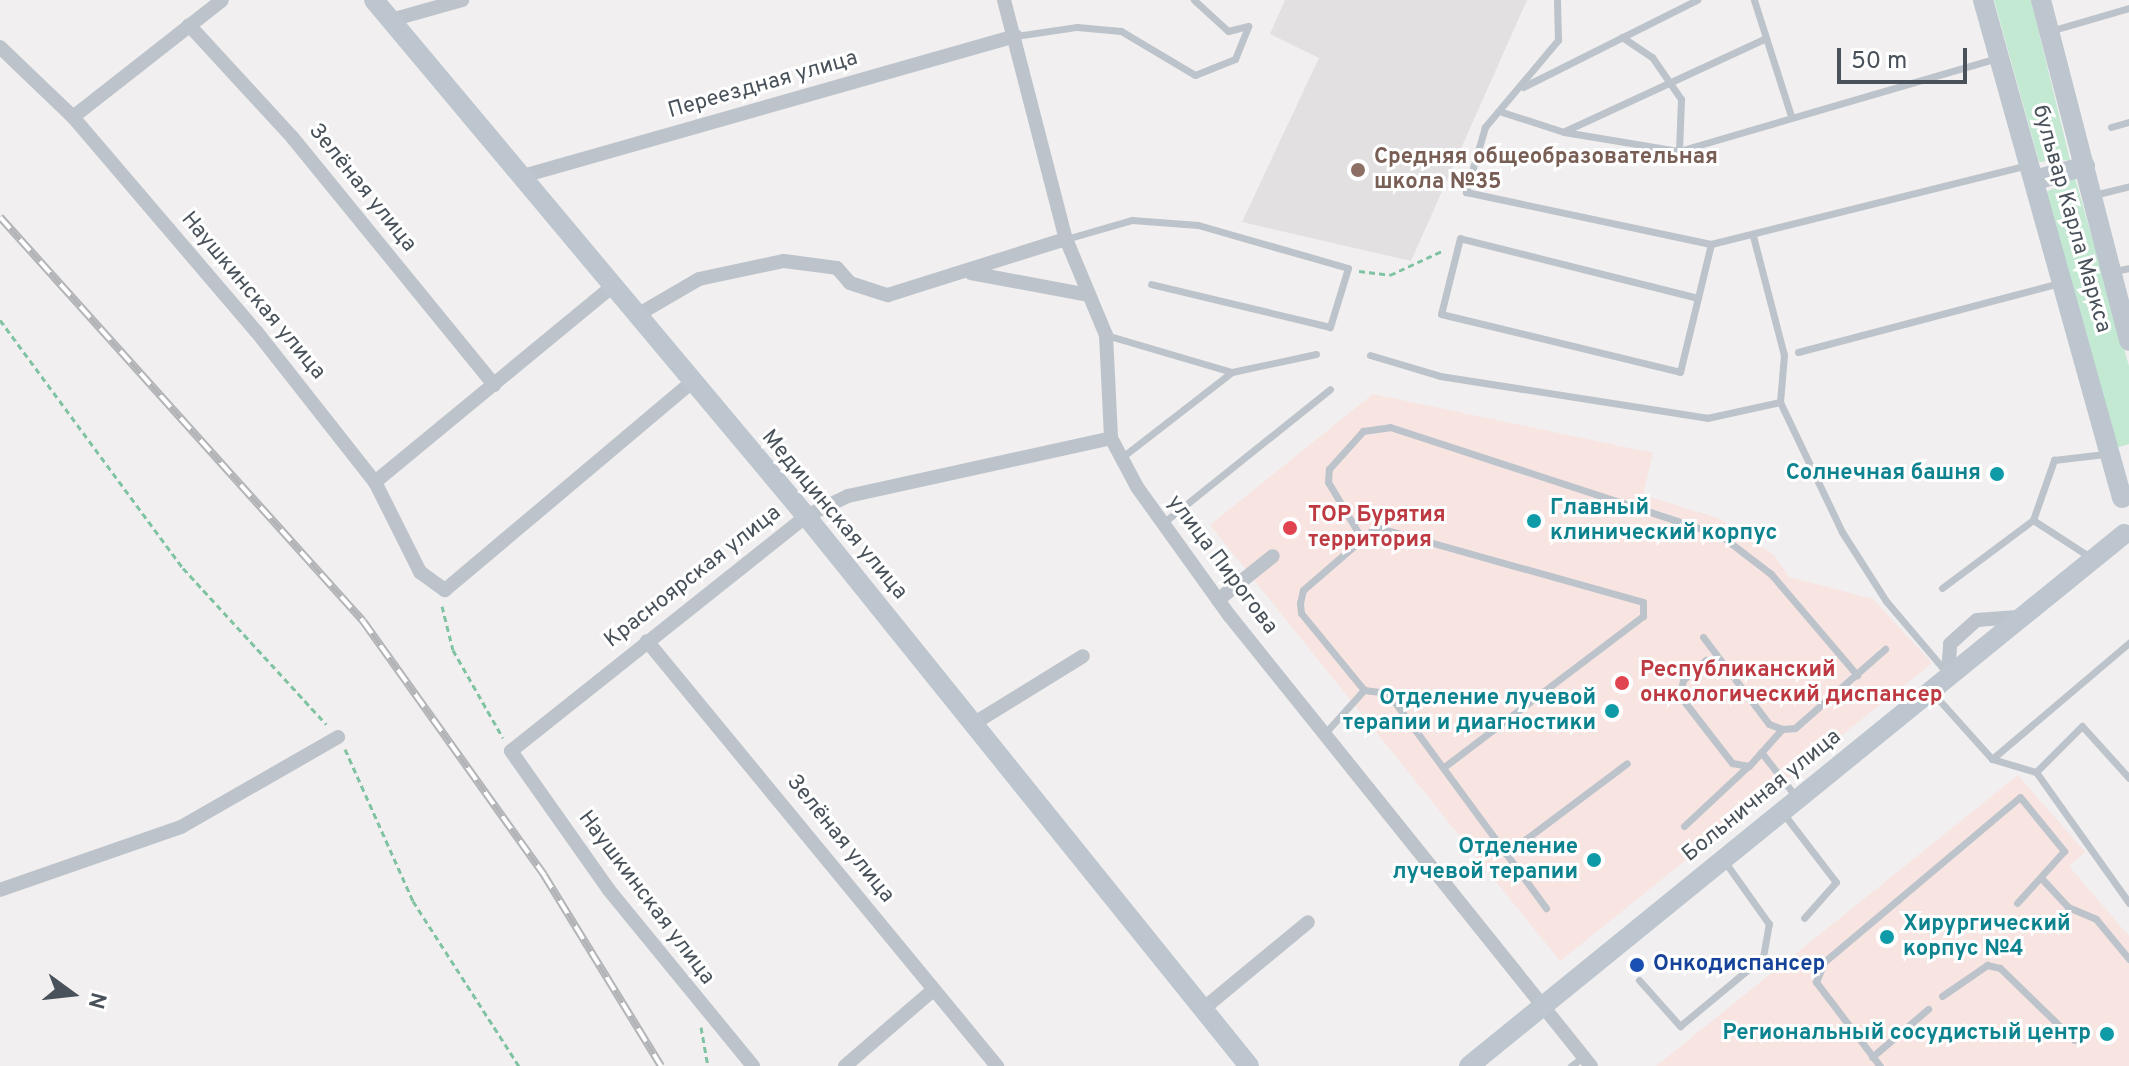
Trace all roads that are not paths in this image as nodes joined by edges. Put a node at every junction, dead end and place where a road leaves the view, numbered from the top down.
1 (222, 0) edge
2 (374, 0) edge
3 (462, 0) edge
4 (1004, 0) edge
5 (1194, 0) edge
6 (1557, 0) edge
7 (1697, 0) edge
8 (1755, 0) edge
9 (1983, 0) edge
10 (2041, 0) edge
11 (2129, 8) edge
12 (391, 20) junction
13 (189, 25) junction
14 (2050, 31) junction
15 (1015, 36) junction
16 (1622, 37) junction
17 (1766, 38) junction
18 (0, 47) edge
19 (2000, 57) junction
20 (1671, 84) junction
21 (1521, 87) junction
22 (1502, 112) junction
23 (1790, 113) junction
24 (73, 117) junction
25 (2129, 122) edge
26 (2111, 127) dead end
27 (1564, 132) junction
28 (1679, 151) junction
29 (2085, 166) junction
30 (2033, 172) junction
31 (523, 176) junction
32 (2129, 186) edge
33 (2094, 195) junction
34 (1753, 236) junction
35 (1066, 239) junction
36 (1711, 244) junction
37 (2121, 270) edge
38 (967, 273) junction
39 (2065, 282) junction
40 (1151, 284) dead end
41 (614, 285) junction
42 (1088, 295) junction
43 (1698, 298) junction
44 (639, 314) junction
45 (1106, 335) junction
46 (2129, 341) edge
47 (1798, 352) dead end
48 (1316, 354) dead end
49 (1370, 355) dead end
50 (1232, 372) junction
51 (692, 382) junction
52 (494, 385) junction
53 (1330, 389) dead end
54 (1780, 402) junction
55 (1111, 438) junction
56 (2111, 453) junction
57 (1121, 458) junction
58 (375, 482) junction
59 (2126, 494) edge
60 (806, 516) junction
61 (2033, 520) junction
62 (1163, 523) junction
63 (2127, 537) edge
64 (1362, 539) junction
65 (1273, 556) dead end
66 (2090, 557) junction
67 (1942, 588) dead end
68 (1218, 600) junction
69 (1703, 637) dead end
70 (647, 641) junction
71 (2129, 643) edge
72 (1885, 649) dead end
73 (1083, 656) dead end
74 (1722, 662) junction
75 (1857, 675) junction
76 (1948, 675) junction
77 (1930, 689) junction
78 (1364, 690) junction
79 (973, 724) junction
80 (1782, 729) junction
81 (1326, 732) junction
82 (338, 737) road end
83 (511, 751) joint
84 (1761, 752) junction
85 (1992, 759) junction
86 (1627, 763) dead end
87 (1749, 766) junction
88 (1443, 768) junction
89 (2036, 772) junction
90 (2129, 778) edge
91 (1790, 805) junction
92 (1684, 826) dead end
93 (1506, 854) junction
94 (1723, 860) junction
95 (2043, 880) junction
96 (0, 890) edge
97 (2017, 903) dead end
98 (2129, 903) edge
99 (1546, 908) dead end
100 (1804, 918) dead end
101 (1308, 922) dead end
102 (2129, 959) edge
103 (1639, 980) dead end
104 (933, 990) junction
105 (1942, 996) dead end
106 (1545, 1003) junction
107 (1203, 1009) junction
108 (1928, 1009) dead end
109 (2074, 1040) dead end
110 (1872, 1057) junction
111 (1582, 1063) edge
112 (753, 1066) edge
113 (845, 1066) edge
114 (997, 1066) edge
115 (1249, 1066) edge
116 (1469, 1066) edge
117 (1880, 1066) edge

1 - 13 street
2 - 12 street, Медицинская улица
3 - 12 street
4 - 15 street, улица Пирогова
5 - 15 lane
6 - 21 lane
7 - 16 lane
8 - 17 lane
9 - 19 street, бульвар Карла Маркса
10 - 14 street, бульвар Карла Маркса
11 - 14 lane
12 - 31 street, Медицинская улица
13 - 24 street
13 - 52 street, Зелёная улица
14 - 29 street, бульвар Карла Маркса
15 - 31 street, Переездная улица
15 - 35 street, улица Пирогова
16 - 20 lane
16 - 21 lane
17 - 20 lane
17 - 23 lane
18 - 24 street, Наушкинская улица
19 - 23 lane
19 - 30 street, бульвар Карла Маркса
20 - 27 lane
20 - 28 lane
21 - 22 lane
22 - 27 lane
22 - 36 lane
23 - 28 lane
24 - 58 street, Наушкинская улица
25 - 26 lane
27 - 28 lane
29 - 30 street
29 - 33 street, бульвар Карла Маркса
30 - 34 lane
30 - 39 street, бульвар Карла Маркса
31 - 41 street, Медицинская улица
32 - 33 lane
33 - 37 street, бульвар Карла Маркса
34 - 36 lane
34 - 54 lane
35 - 38 street
35 - 40 lane
35 - 42 street, улица Пирогова
36 - 43 lane
37 - 46 street, бульвар Карла Маркса
38 - 42 street
38 - 44 street
39 - 47 lane
39 - 56 street, бульвар Карла Маркса
41 - 44 street, Медицинская улица
41 - 52 street
42 - 45 street, улица Пирогова
43 - 43 lane
44 - 51 street, Медицинская улица
45 - 50 lane
45 - 55 street, улица Пирогова
48 - 50 lane
49 - 54 lane
50 - 57 lane
51 - 58 street, Наушкинская улица
51 - 60 street, Медицинская улица
52 - 58 street
53 - 62 lane
54 - 76 lane
55 - 57 street, улица Пирогова
55 - 60 street, Красноярская улица
56 - 59 street, бульвар Карла Маркса
56 - 61 lane
57 - 62 street, улица Пирогова
59 - 63 street
60 - 70 street, Красноярская улица
60 - 79 street, Медицинская улица
61 - 66 lane
61 - 67 lane
62 - 68 street, улица Пирогова
63 - 66 street, Больничная улица
64 - 75 lane
64 - 78 lane
64 - 88 lane
65 - 68 street
66 - 76 street, Больничная улица
68 - 81 street, улица Пирогова
69 - 74 lane
70 - 83 street, Красноярская улица
70 - 104 street, Зелёная улица
71 - 85 lane
72 - 75 lane
73 - 79 street
74 - 80 lane
74 - 87 lane
75 - 80 lane
76 - 77 street, Больничная улица
77 - 85 lane
77 - 91 street, Больничная улица
78 - 81 lane
78 - 88 lane
79 - 107 street, Медицинская улица
80 - 84 lane
81 - 106 street, улица Пирогова
82 - 96 street
83 - 112 street, Наушкинская улица
84 - 87 lane
84 - 91 lane
85 - 89 lane
86 - 93 lane
87 - 92 lane
88 - 93 lane
89 - 90 lane
89 - 98 lane
91 - 94 street, Больничная улица
91 - 100 lane
93 - 99 lane
94 - 103 lane
94 - 106 street, Больничная улица
95 - 97 lane
95 - 102 lane
95 - 110 lane
101 - 107 street
104 - 113 street
104 - 114 street, Зелёная улица
105 - 109 lane
106 - 111 street, улица Пирогова
106 - 116 street, Больничная улица
107 - 115 street, Медицинская улица
108 - 110 lane
110 - 117 lane

